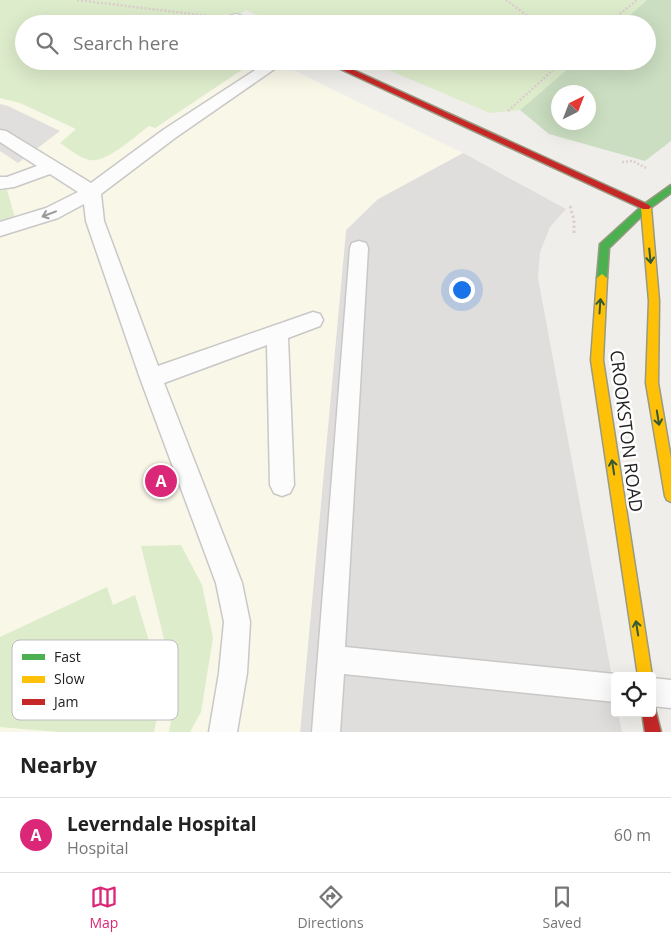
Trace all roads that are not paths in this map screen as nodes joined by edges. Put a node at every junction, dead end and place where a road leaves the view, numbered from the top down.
1 (265, 70) edge
2 (347, 70) edge
3 (0, 135) edge
4 (52, 167) junction
5 (0, 183) edge
6 (671, 188) edge
7 (92, 192) junction
8 (646, 207) junction
9 (0, 229) edge
10 (359, 248) dead end
11 (313, 320) dead end
12 (278, 332) junction
13 (151, 378) junction
14 (282, 485) dead end
15 (671, 496) edge
16 (332, 658) junction
17 (644, 672) edge
18 (611, 688) edge
19 (656, 692) edge
20 (671, 694) edge
21 (651, 717) edge
22 (223, 732) edge
23 (326, 732) edge
24 (653, 732) edge

1 - 7 lane
2 - 8 main road
3 - 4 lane
4 - 5 lane
4 - 7 lane
6 - 8 main road, CROOKSTON ROAD
7 -> 9 lane
7 - 13 lane
8 -> 15 main road, CROOKSTON ROAD
17 -> 8 main road, CROOKSTON ROAD
10 - 16 lane
11 - 12 lane
12 - 13 lane
12 - 14 lane
13 - 22 lane
16 - 18 lane
16 - 23 lane
19 - 20 lane
21 - 24 main road

